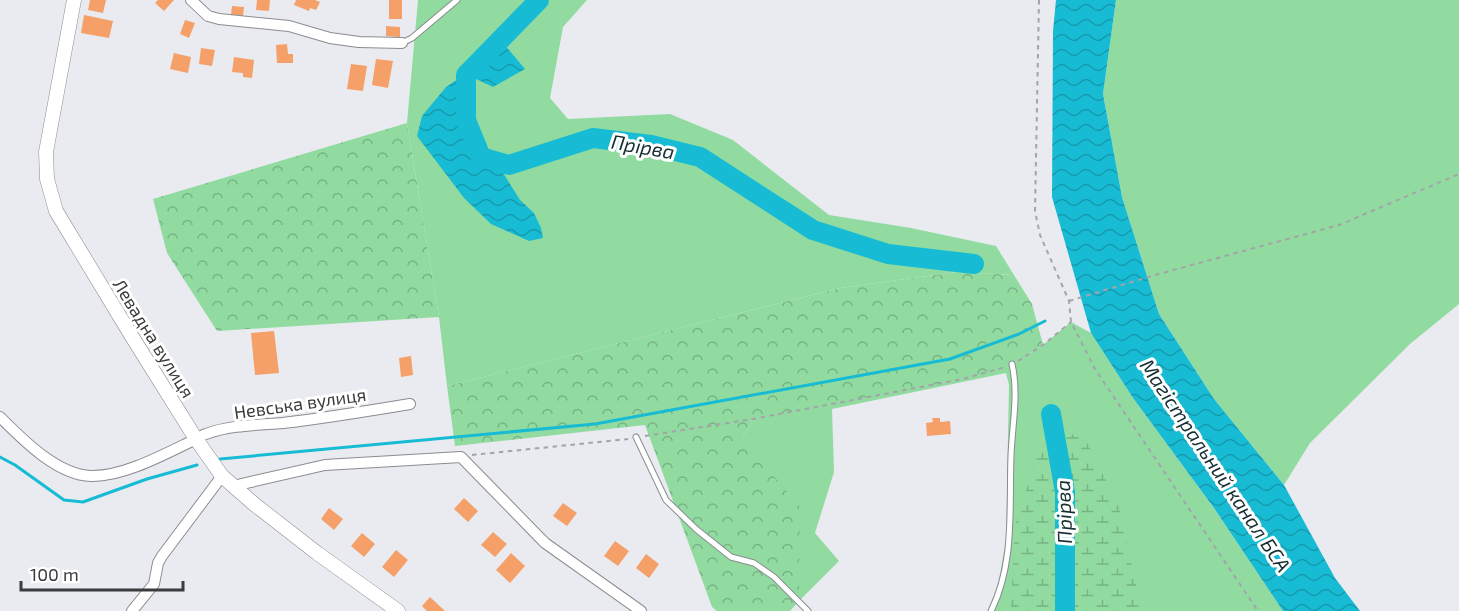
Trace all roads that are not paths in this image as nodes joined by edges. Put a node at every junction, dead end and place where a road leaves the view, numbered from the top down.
1 (74, 0) edge
2 (191, 0) edge
3 (457, 0) edge
4 (402, 43) joint
5 (1012, 364) road end
6 (410, 404) dead end
7 (0, 417) edge
8 (636, 437) road end
9 (196, 439) junction
10 (222, 476) junction
11 (233, 486) junction
12 (132, 611) edge
13 (399, 611) edge
14 (640, 611) edge
15 (808, 611) edge
16 (991, 611) edge

1 - 9 street, Левадна вулиця
2 - 4 street
3 - 4 lane
5 - 16 lane
6 - 9 street, Невська вулиця
7 - 9 street, Невська вулиця
8 - 15 lane
9 - 10 street, Левадна вулиця
10 - 11 street, Левадна вулиця
10 - 12 street
11 - 13 street, Левадна вулиця
11 - 14 street

